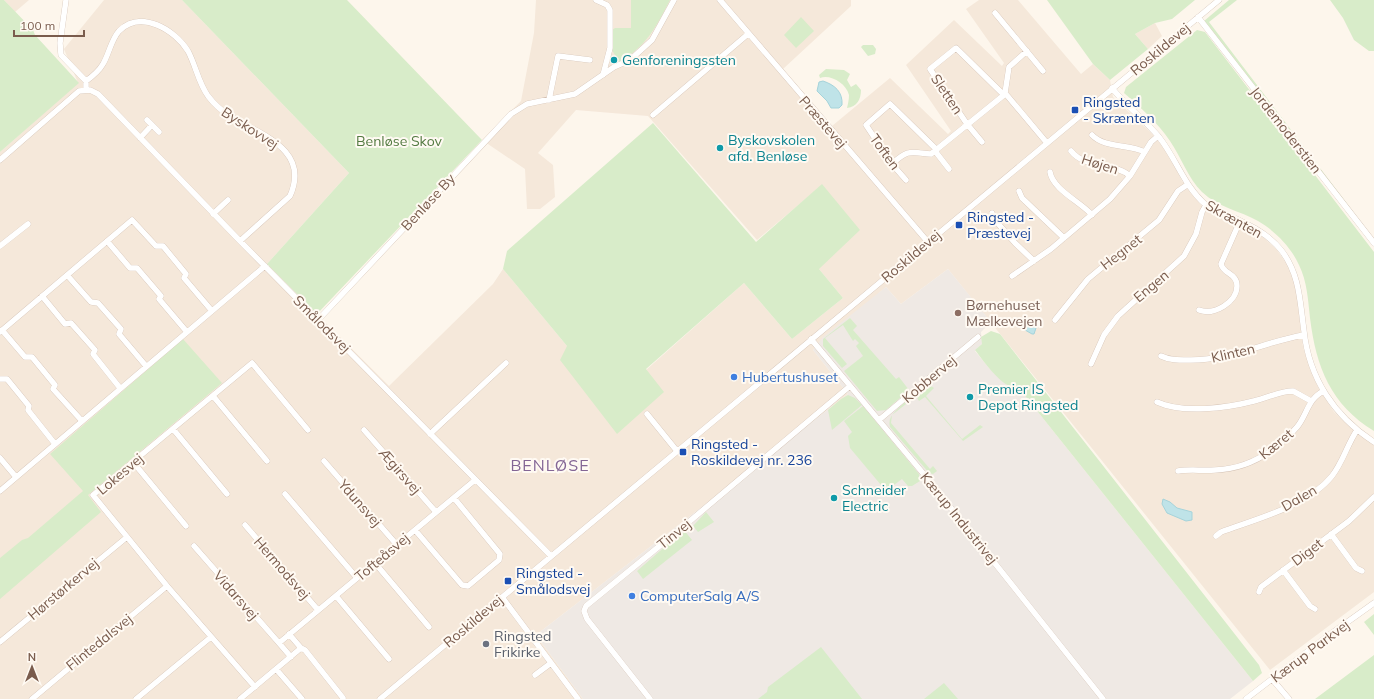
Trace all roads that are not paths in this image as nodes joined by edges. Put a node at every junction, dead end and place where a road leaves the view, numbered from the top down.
1 (66, 0) edge
2 (596, 0) edge
3 (674, 0) edge
4 (720, 0) edge
5 (1219, 0) edge
6 (995, 13) dead end
7 (1198, 18) junction
8 (748, 34) junction
9 (1027, 51) junction
10 (590, 60) dead end
11 (607, 63) junction
12 (614, 68) junction
13 (1044, 71) dead end
14 (603, 75) junction
15 (86, 81) junction
16 (1112, 88) junction
17 (86, 90) junction
18 (1005, 94) junction
19 (549, 100) junction
20 (653, 115) dead end
21 (147, 120) dead end
22 (968, 124) junction
23 (152, 125) junction
24 (159, 132) dead end
25 (1092, 135) dead end
26 (1158, 136) junction
27 (140, 138) junction
28 (982, 142) dead end
29 (1047, 143) junction
30 (936, 150) junction
31 (1071, 151) dead end
32 (1145, 152) junction
33 (0, 160) edge
34 (892, 164) junction
35 (949, 169) dead end
36 (1050, 172) dead end
37 (1130, 176) junction
38 (906, 180) dead end
39 (1187, 185) junction
40 (1019, 191) dead end
41 (228, 200) dead end
42 (1206, 205) junction
43 (992, 213) dead end
44 (213, 214) junction
45 (1092, 215) junction
46 (1240, 221) junction
47 (28, 224) dead end
48 (1064, 238) junction
49 (107, 241) junction
50 (240, 241) junction
51 (928, 242) junction
52 (1374, 243) edge
53 (0, 246) edge
54 (1034, 261) junction
55 (265, 266) junction
56 (67, 275) junction
57 (1012, 276) dead end
58 (42, 296) junction
59 (1200, 310) dead end
60 (212, 311) junction
61 (318, 320) junction
62 (1055, 320) dead end
63 (1, 331) edge
64 (187, 332) junction
65 (1304, 335) junction
66 (978, 337) dead end
67 (811, 339) junction
68 (1161, 356) dead end
69 (506, 363) dead end
70 (1091, 364) dead end
71 (146, 366) junction
72 (0, 379) edge
73 (850, 386) junction
74 (120, 388) junction
75 (1324, 391) junction
76 (213, 396) junction
77 (1311, 401) junction
78 (1157, 402) dead end
79 (647, 414) dead end
80 (879, 420) junction
81 (82, 421) junction
82 (173, 429) junction
83 (308, 430) dead end
84 (364, 430) dead end
85 (1357, 430) junction
86 (430, 434) junction
87 (1374, 442) edge
88 (56, 444) junction
89 (677, 451) junction
90 (0, 458) edge
91 (267, 461) dead end
92 (324, 461) dead end
93 (133, 462) junction
94 (1178, 471) dead end
95 (16, 477) junction
96 (475, 480) junction
97 (0, 491) edge
98 (227, 494) dead end
99 (285, 494) dead end
100 (454, 498) junction
101 (1373, 500) edge
102 (436, 512) junction
103 (245, 525) dead end
104 (186, 526) dead end
105 (415, 530) junction
106 (1331, 534) junction
107 (1216, 536) dead end
108 (127, 537) junction
109 (397, 545) junction
110 (194, 546) dead end
111 (551, 556) junction
112 (376, 563) junction
113 (1283, 570) junction
114 (1362, 571) dead end
115 (357, 578) junction
116 (167, 586) junction
117 (1259, 592) dead end
118 (336, 596) junction
119 (502, 597) junction
120 (1374, 603) edge
121 (1315, 609) dead end
122 (318, 610) junction
123 (429, 627) dead end
124 (289, 634) junction
125 (211, 637) junction
126 (0, 642) edge
127 (279, 643) junction
128 (301, 648) junction
129 (291, 656) junction
130 (389, 659) dead end
131 (551, 663) junction
132 (276, 669) junction
133 (535, 675) dead end
134 (1272, 679) junction
135 (255, 687) junction
136 (343, 698) dead end
137 (32, 699) edge
138 (136, 699) edge
139 (240, 699) edge
140 (302, 699) edge
141 (380, 699) edge
142 (578, 699) edge
143 (650, 699) edge
144 (1103, 699) edge
145 (1246, 699) edge
146 (1289, 699) edge

1 - 15 street
2 - 11 street
3 - 12 street, Benløse By
4 - 8 street, Præstevej
5 - 7 street, Roskildevej
6 - 9 street
7 - 16 street, Roskildevej
7 - 52 street, Jordemoderstien
8 - 20 street
8 - 51 street, Præstevej
9 - 13 street
9 - 18 street
10 - 19 street
11 - 12 street
11 - 14 street
12 - 14 street, Benløse By
14 - 19 street, Benløse By
15 - 17 street
15 - 50 street, Byskovvej
16 - 26 street, Skrænten
16 - 29 street, Roskildevej
17 - 27 street, Smålodsvej
17 - 33 street
18 - 22 street
18 - 22 street, Sletten
18 - 29 street, Sletten
19 - 61 street, Benløse By
21 - 23 street
22 - 28 street, Sletten
22 - 30 street
23 - 24 street
23 - 27 street
25 - 32 street, Højen
26 - 32 street, Højen
26 - 39 street, Skrænten
27 - 44 street, Smålodsvej
29 - 51 street, Roskildevej
30 - 34 street
30 - 34 street, Toften
30 - 35 street
31 - 37 street, Højen
32 - 37 street, Højen
34 - 38 street, Toften
36 - 45 street
37 - 45 street, Højen
39 - 42 street, Skrænten
39 - 62 street, Hegnet
40 - 48 street
41 - 44 street
42 - 46 street, Skrænten
42 - 70 street, Engen
43 - 54 street
44 - 50 street, Smålodsvej
45 - 48 street, Højen
46 - 59 street
46 - 65 street, Skrænten
47 - 53 street
48 - 54 street, Højen
49 - 56 street
49 - 60 street
49 - 64 street
50 - 55 street, Smålodsvej
51 - 67 street, Roskildevej
54 - 57 street, Højen
55 - 60 street
55 - 61 street, Smålodsvej
56 - 58 street
56 - 71 street
58 - 63 street
58 - 74 street
60 - 64 street
61 - 86 street, Smålodsvej
63 - 81 street
64 - 71 street
65 - 68 street, Klinten
65 - 75 street, Skrænten
66 - 80 street, Kobbervej
67 - 73 street, Kærup Industrivej
67 - 89 street, Roskildevej
69 - 86 street
71 - 74 street
72 - 88 street
73 - 80 street, Kærup Industrivej
73 - 143 street, Tinvej
74 - 81 street
75 - 77 street, Kæret
75 - 85 street, Skrænten
76 - 82 street, Lokesvej
76 - 83 street, Lokesvej
76 - 91 street
77 - 78 street
77 - 94 street, Kæret
79 - 89 street
80 - 144 street, Kærup Industrivej
81 - 88 street
82 - 93 street, Lokesvej
82 - 98 street
84 - 102 street, Ægirsvej
85 - 87 street, Skrænten
85 - 107 street, Dalen
86 - 96 street, Smålodsvej
88 - 95 street
89 - 111 street, Roskildevej
90 - 95 street
92 - 109 street, Ydunsvej
93 - 104 street
93 - 108 street, Lokesvej
95 - 97 street
96 - 100 street, Tofteåsvej
96 - 111 street, Smålodsvej
99 - 115 street
100 - 102 street, Tofteåsvej
100 - 105 street
101 - 106 street, Diget
102 - 105 street, Tofteåsvej
103 - 122 street, Hermodsvej
105 - 109 street, Tofteåsvej
106 - 113 street, Diget
106 - 114 street, Diget
108 - 116 street, Lokesvej
108 - 126 street, Hørstørkervej
109 - 112 street, Tofteåsvej
110 - 127 street, Vidarsvej
111 - 119 street, Roskildevej
112 - 115 street, Tofteåsvej
112 - 123 street
113 - 117 street, Diget
113 - 121 street, Diget
115 - 118 street, Tofteåsvej
116 - 125 street, Lokesvej
116 - 137 street, Flintedalsvej
118 - 122 street, Tofteåsvej
118 - 130 street
119 - 131 street
119 - 141 street, Roskildevej
120 - 134 street, Kærup Parkvej
122 - 124 street, Tofteåsvej
124 - 127 street, Tofteåsvej
124 - 128 street
125 - 135 street, Lokesvej
125 - 138 street
127 - 129 street
128 - 129 street
128 - 136 street
129 - 132 street
131 - 133 street
131 - 142 street
132 - 135 street
132 - 140 street
134 - 145 street, Kærup Parkvej
134 - 146 street
135 - 139 street

